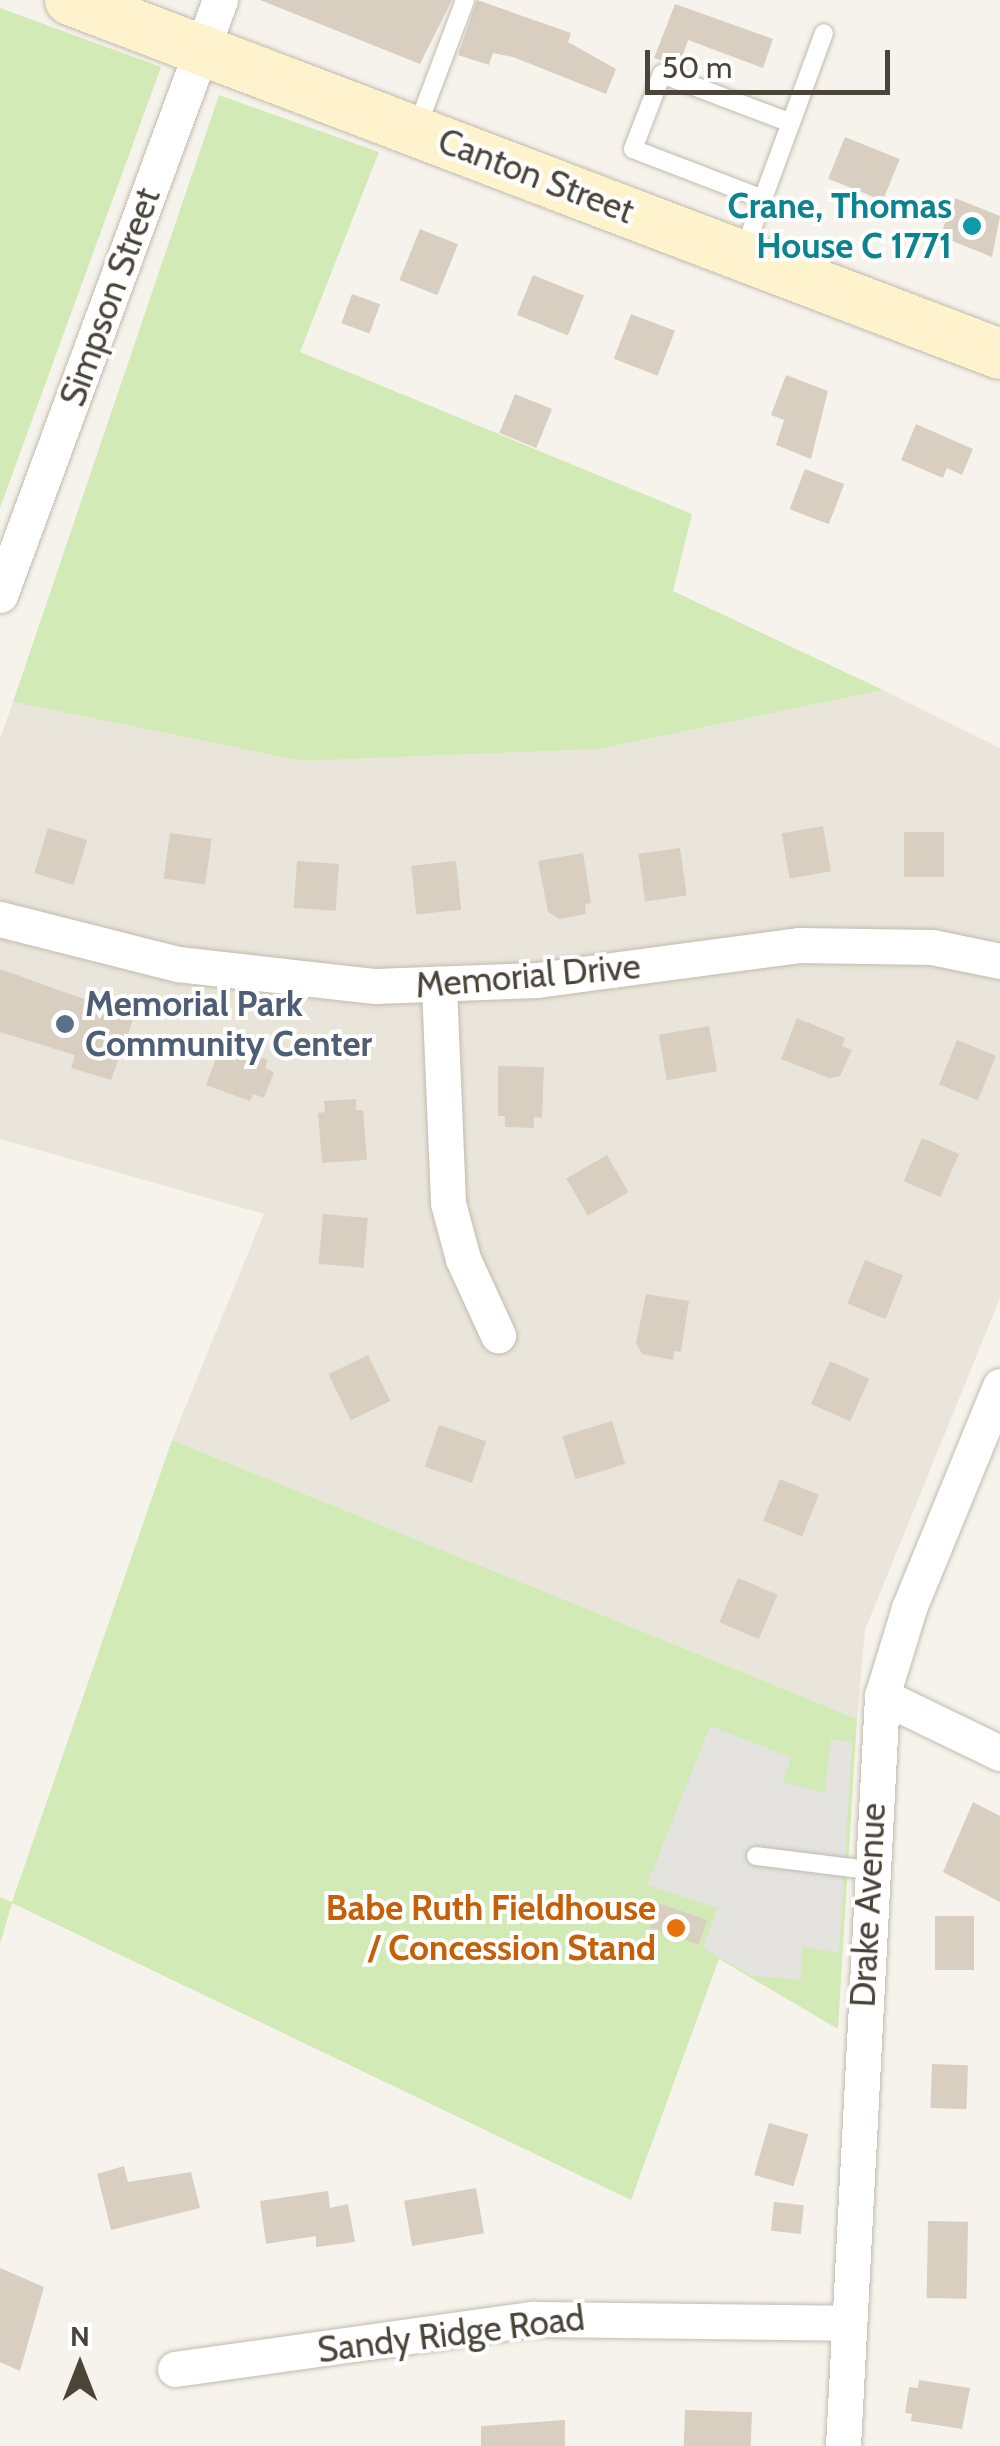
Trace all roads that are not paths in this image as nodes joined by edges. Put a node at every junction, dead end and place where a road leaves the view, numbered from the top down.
1 (70, 0) edge
2 (220, 0) edge
3 (464, 0) edge
4 (824, 33) dead end
5 (200, 50) junction
6 (791, 123) junction
7 (416, 130) junction
8 (763, 199) junction
9 (742, 254) junction
10 (1000, 354) edge
11 (0, 595) edge
12 (0, 919) edge
13 (1000, 960) edge
14 (439, 986) junction
15 (498, 1334) dead end
16 (1000, 1386) edge
17 (882, 1696) junction
18 (1000, 1752) edge
19 (756, 1856) dead end
20 (869, 1870) junction
21 (848, 2323) junction
22 (175, 2369) dead end
23 (843, 2446) edge

1 - 5 main road, Canton Street
2 - 5 street, Simpson Street
3 - 7 lane
4 - 6 lane
5 - 7 main road, Canton Street
5 - 11 street, Simpson Street
6 - 8 lane
6 - 8 lane
7 - 9 main road, Canton Street
8 - 9 lane
9 - 10 main road, Canton Street
12 - 14 street, Memorial Drive
13 - 14 street, Memorial Drive
14 - 15 street
16 - 17 street, Drake Avenue
17 - 18 street
17 - 20 street, Drake Avenue
19 - 20 lane
20 - 21 street, Drake Avenue
21 - 22 street, Sandy Ridge Road
21 - 23 street, Drake Avenue

